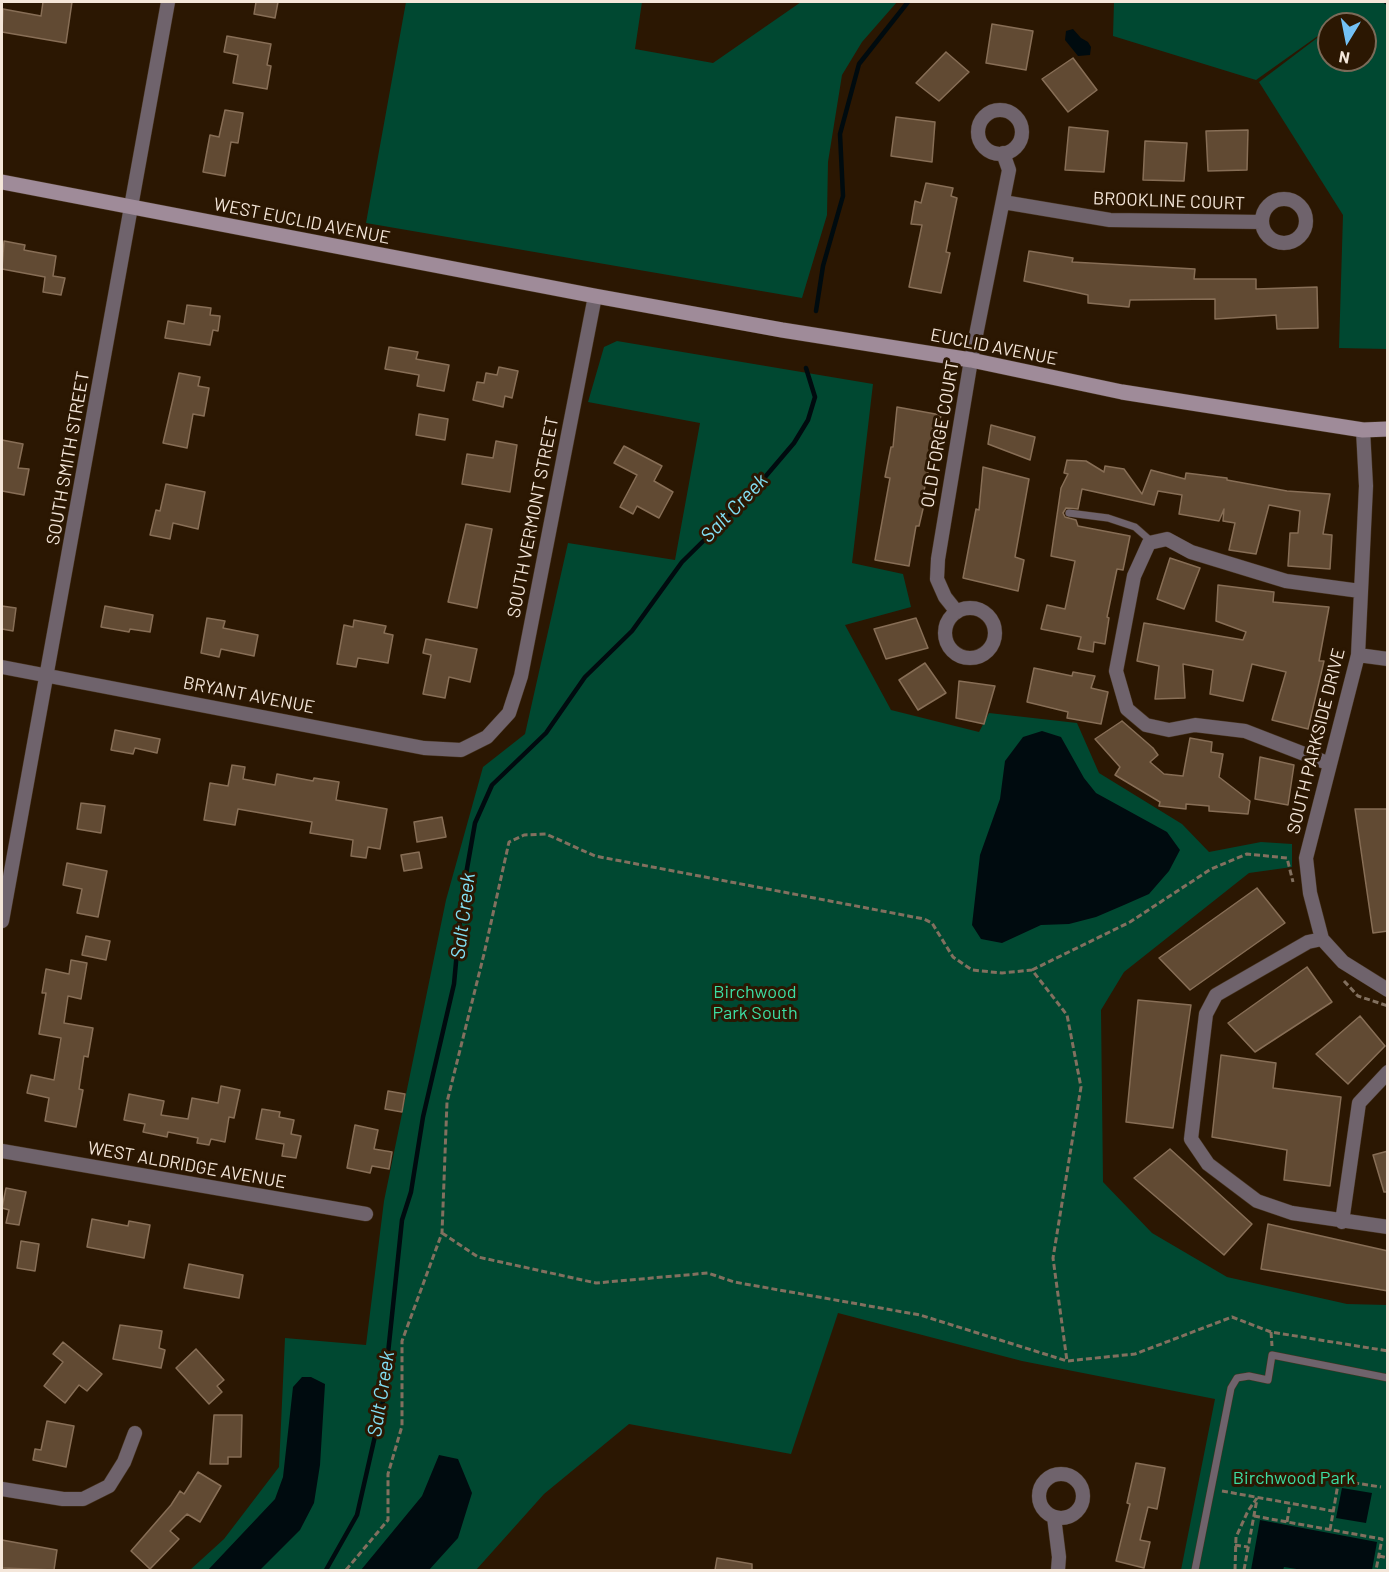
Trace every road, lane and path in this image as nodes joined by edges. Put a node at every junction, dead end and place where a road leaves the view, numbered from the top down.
1 (168, 2) edge
2 (1003, 153) dead end
3 (2, 182) edge
4 (1003, 202) junction
5 (131, 207) junction
6 (1262, 222) dead end
7 (595, 296) junction
8 (971, 360) junction
9 (1388, 429) edge
10 (1362, 430) junction
11 (1069, 513) dead end
12 (1152, 542) junction
13 (1360, 591) junction
14 (957, 612) dead end
15 (1358, 655) junction
16 (1388, 660) edge
17 (2, 667) edge
18 (47, 675) junction
19 (487, 737) joint
20 (1330, 764) junction
21 (1295, 890) dead end
22 (2, 921) edge
23 (1322, 939) junction
24 (1032, 970) junction
25 (1336, 973) dead end
26 (1388, 990) edge
27 (1388, 1006) edge
28 (1388, 1072) edge
29 (2, 1151) edge
30 (366, 1214) dead end
31 (1342, 1222) junction
32 (1388, 1227) edge
33 (442, 1233) junction
34 (1388, 1351) edge
35 (1067, 1361) junction
36 (1388, 1378) edge
37 (135, 1433) dead end
38 (1381, 1488) dead end
39 (2, 1489) edge
40 (1220, 1491) dead end
41 (1257, 1498) junction
42 (1290, 1504) junction
43 (1333, 1511) junction
44 (1254, 1516) junction
45 (1054, 1517) dead end
46 (1287, 1522) junction
47 (1330, 1530) junction
48 (1235, 1545) junction
49 (1248, 1547) junction
50 (1379, 1557) junction
51 (1388, 1558) edge
52 (346, 1570) edge
53 (1058, 1570) edge
54 (1195, 1570) edge
55 (1235, 1570) edge
56 (1244, 1570) edge
57 (1376, 1570) edge

1 - 5 street, SOUTH SMITH STREET
2 - 4 street, OLD FORGE COURT
3 - 5 main road, WEST EUCLID AVENUE
4 - 6 street, BROOKLINE COURT
4 - 8 street, OLD FORGE COURT
5 - 7 main road, WEST EUCLID AVENUE
5 - 18 street, SOUTH SMITH STREET
7 - 8 main road, EUCLID AVENUE
7 - 19 street, SOUTH VERMONT STREET
8 - 10 main road, EUCLID AVENUE
8 - 14 street, OLD FORGE COURT
9 - 10 main road, EUCLID AVENUE
10 - 13 street, SOUTH PARKSIDE DRIVE
11 - 12 lane
12 - 13 street
12 - 20 street
13 - 15 street, SOUTH PARKSIDE DRIVE
15 - 16 street
15 - 20 street, SOUTH PARKSIDE DRIVE
17 - 18 street, BRYANT AVENUE
18 - 19 street, BRYANT AVENUE
18 - 22 street, SOUTH SMITH STREET
20 - 23 street, SOUTH PARKSIDE DRIVE
21 - 24 path
23 - 26 street, SOUTH PARKSIDE DRIVE
23 - 31 street
24 - 33 path
24 - 35 path
25 - 27 path
28 - 31 street
29 - 30 street, WEST ALDRIDGE AVENUE
31 - 32 street
33 - 35 path
33 - 52 path
34 - 35 path
36 - 54 lane
37 - 39 street
38 - 43 path
40 - 41 path
41 - 42 path
41 - 44 path
41 - 48 path
42 - 43 path
42 - 46 path
43 - 47 path
44 - 46 path
44 - 49 path
45 - 53 street
46 - 47 path
47 - 50 path
48 - 49 path
48 - 55 path
49 - 56 path
50 - 51 path
50 - 57 path

